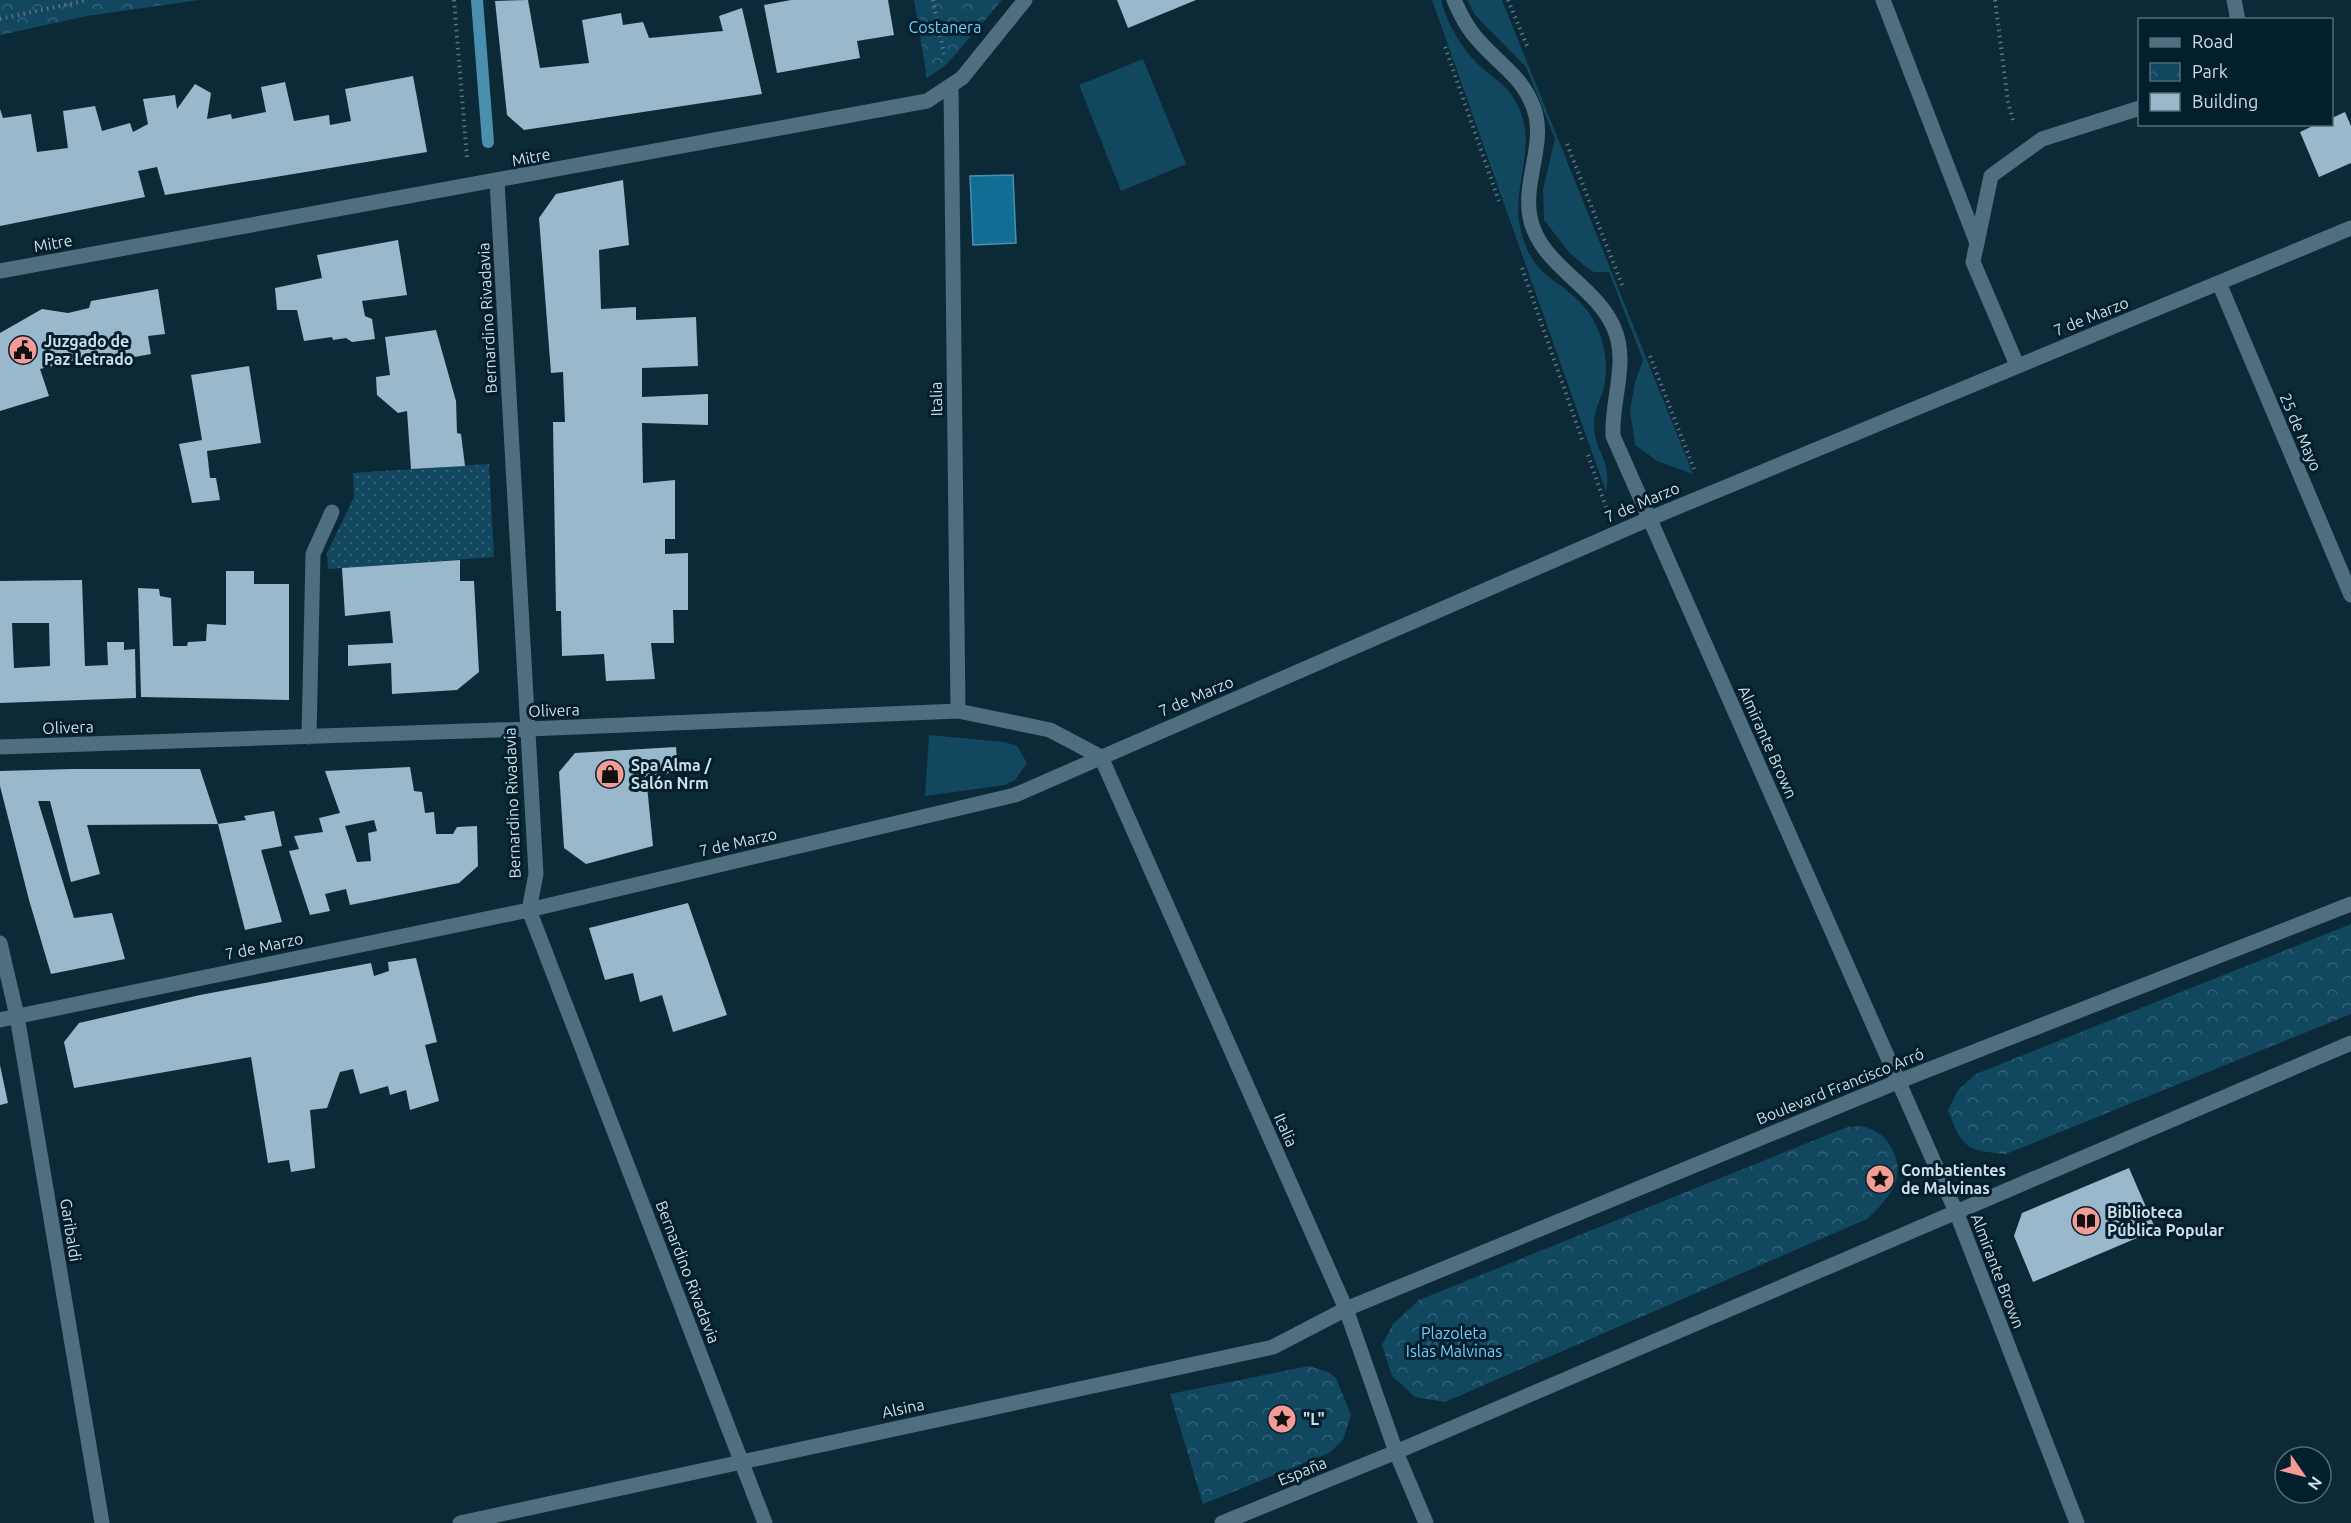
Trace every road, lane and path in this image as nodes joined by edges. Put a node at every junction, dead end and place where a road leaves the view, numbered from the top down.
1 (88, 0) edge
2 (454, 0) edge
3 (933, 0) edge
4 (1025, 0) edge
5 (1454, 0) edge
6 (1508, 0) edge
7 (1883, 0) edge
8 (1995, 0) edge
9 (2234, 0) edge
10 (2238, 18) edge
11 (0, 19) edge
12 (1529, 52) dead end
13 (951, 87) junction
14 (2138, 108) edge
15 (1564, 136) dead end
16 (2022, 153) junction
17 (497, 181) junction
18 (470, 186) junction
19 (2351, 228) edge
20 (1977, 243) junction
21 (0, 271) edge
22 (2219, 283) junction
23 (1623, 289) dead end
24 (1649, 354) dead end
25 (2017, 365) junction
26 (1704, 495) junction
27 (332, 512) dead end
28 (1651, 518) junction
29 (2351, 595) edge
30 (958, 711) junction
31 (528, 729) junction
32 (309, 737) junction
33 (0, 747) edge
34 (1101, 756) junction
35 (2351, 904) edge
36 (529, 910) junction
37 (0, 943) edge
38 (17, 1016) junction
39 (0, 1020) edge
40 (2351, 1043) edge
41 (1897, 1082) junction
42 (1957, 1214) junction
43 (1346, 1309) junction
44 (1396, 1452) junction
45 (741, 1461) junction
46 (102, 1523) edge
47 (460, 1523) edge
48 (765, 1523) edge
49 (1222, 1523) edge
50 (1426, 1523) edge
51 (2077, 1523) edge

1 - 11 path
2 - 18 path
3 - 13 path
4 - 13 street, Mitre
5 - 28 street, Almirante Brown
6 - 12 path
7 - 20 street
8 - 16 path
9 - 10 street
13 - 17 street, Mitre
13 - 30 street, Italia
14 - 16 street
15 - 23 path
16 - 20 street
17 - 18 street, Mitre
17 - 31 street, Bernardino Rivadavia
18 - 21 street, Mitre
19 - 22 street, 7 de Marzo
20 - 25 street
22 - 25 street, 7 de Marzo
22 - 29 street, 25 de Mayo
24 - 26 path
25 - 26 street, 7 de Marzo
26 - 28 street, 7 de Marzo
27 - 32 street
28 - 34 street, 7 de Marzo
28 - 41 street, Almirante Brown
30 - 31 street, Olivera
30 - 34 street, Olivera
31 - 32 street, Olivera
31 - 36 street, Bernardino Rivadavia
32 - 33 street, Olivera
34 - 36 street, 7 de Marzo
34 - 43 street, Italia
35 - 41 street, Boulevard Francisco Arró
36 - 38 street, 7 de Marzo
36 - 45 street, Bernardino Rivadavia
37 - 38 street, Garibaldi
38 - 39 street, 7 de Marzo
38 - 46 street, Garibaldi
40 - 42 street
41 - 42 street, Almirante Brown
41 - 43 street, Boulevard Francisco Arró
42 - 44 street
42 - 51 street, Almirante Brown
43 - 44 street, Italia
43 - 45 street, Alsina
44 - 49 street, España
44 - 50 street, Italia
45 - 47 street, Alsina
45 - 48 street, Bernardino Rivadavia

